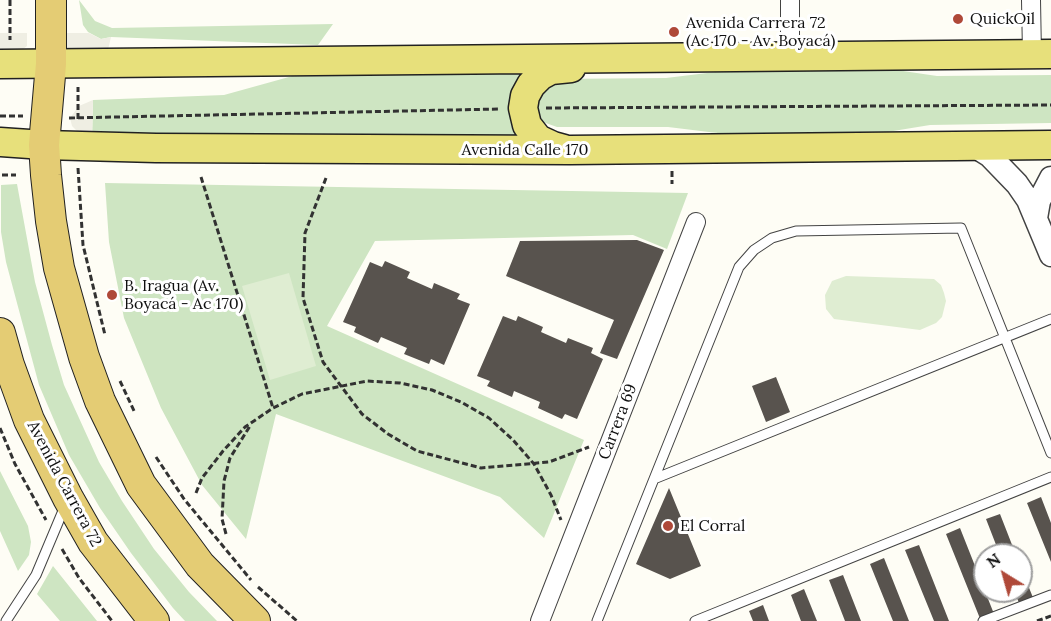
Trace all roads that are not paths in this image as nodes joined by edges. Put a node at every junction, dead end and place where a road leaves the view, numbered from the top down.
1 (31, 0) edge
2 (51, 0) edge
3 (790, 0) edge
4 (1031, 0) edge
5 (5, 54) edge
6 (790, 56) junction
7 (1045, 56) edge
8 (695, 57) junction
9 (41, 64) junction
10 (1051, 132) edge
11 (0, 142) edge
12 (44, 145) junction
13 (1051, 145) edge
14 (974, 146) junction
15 (865, 147) junction
16 (570, 150) junction
17 (1051, 178) edge
18 (1036, 218) junction
19 (696, 222) dead end
20 (1051, 255) edge
21 (1051, 319) edge
22 (0, 333) edge
23 (1005, 338) junction
24 (1051, 453) edge
25 (1051, 477) edge
26 (654, 480) junction
27 (68, 498) junction
28 (1051, 596) edge
29 (6, 621) edge
30 (154, 621) edge
31 (255, 621) edge
32 (540, 621) edge
33 (597, 621) edge
34 (695, 621) edge
35 (983, 621) edge

1 - 9 highway
2 - 9 highway
3 - 6 street
4 - 7 street
5 - 9 main road
6 - 7 main road
6 - 8 main road
8 - 9 main road
8 - 16 main road
9 - 12 highway
10 - 15 main road
11 - 12 main road, Avenida Calle 170
12 - 16 main road, Avenida Calle 170
12 - 31 highway
13 - 14 main road, Avenida Calle 170
14 - 15 main road, Avenida Calle 170
14 - 18 street
15 - 16 main road, Avenida Calle 170
17 - 18 street
18 - 20 street
19 - 32 street, Carrera 69
21 - 23 lane
22 - 27 highway, Avenida Carrera 72
23 - 24 lane
23 - 26 lane
23 - 26 lane
25 - 34 lane
26 - 33 lane
27 - 29 lane
27 - 30 highway, Avenida Carrera 72
28 - 35 lane

